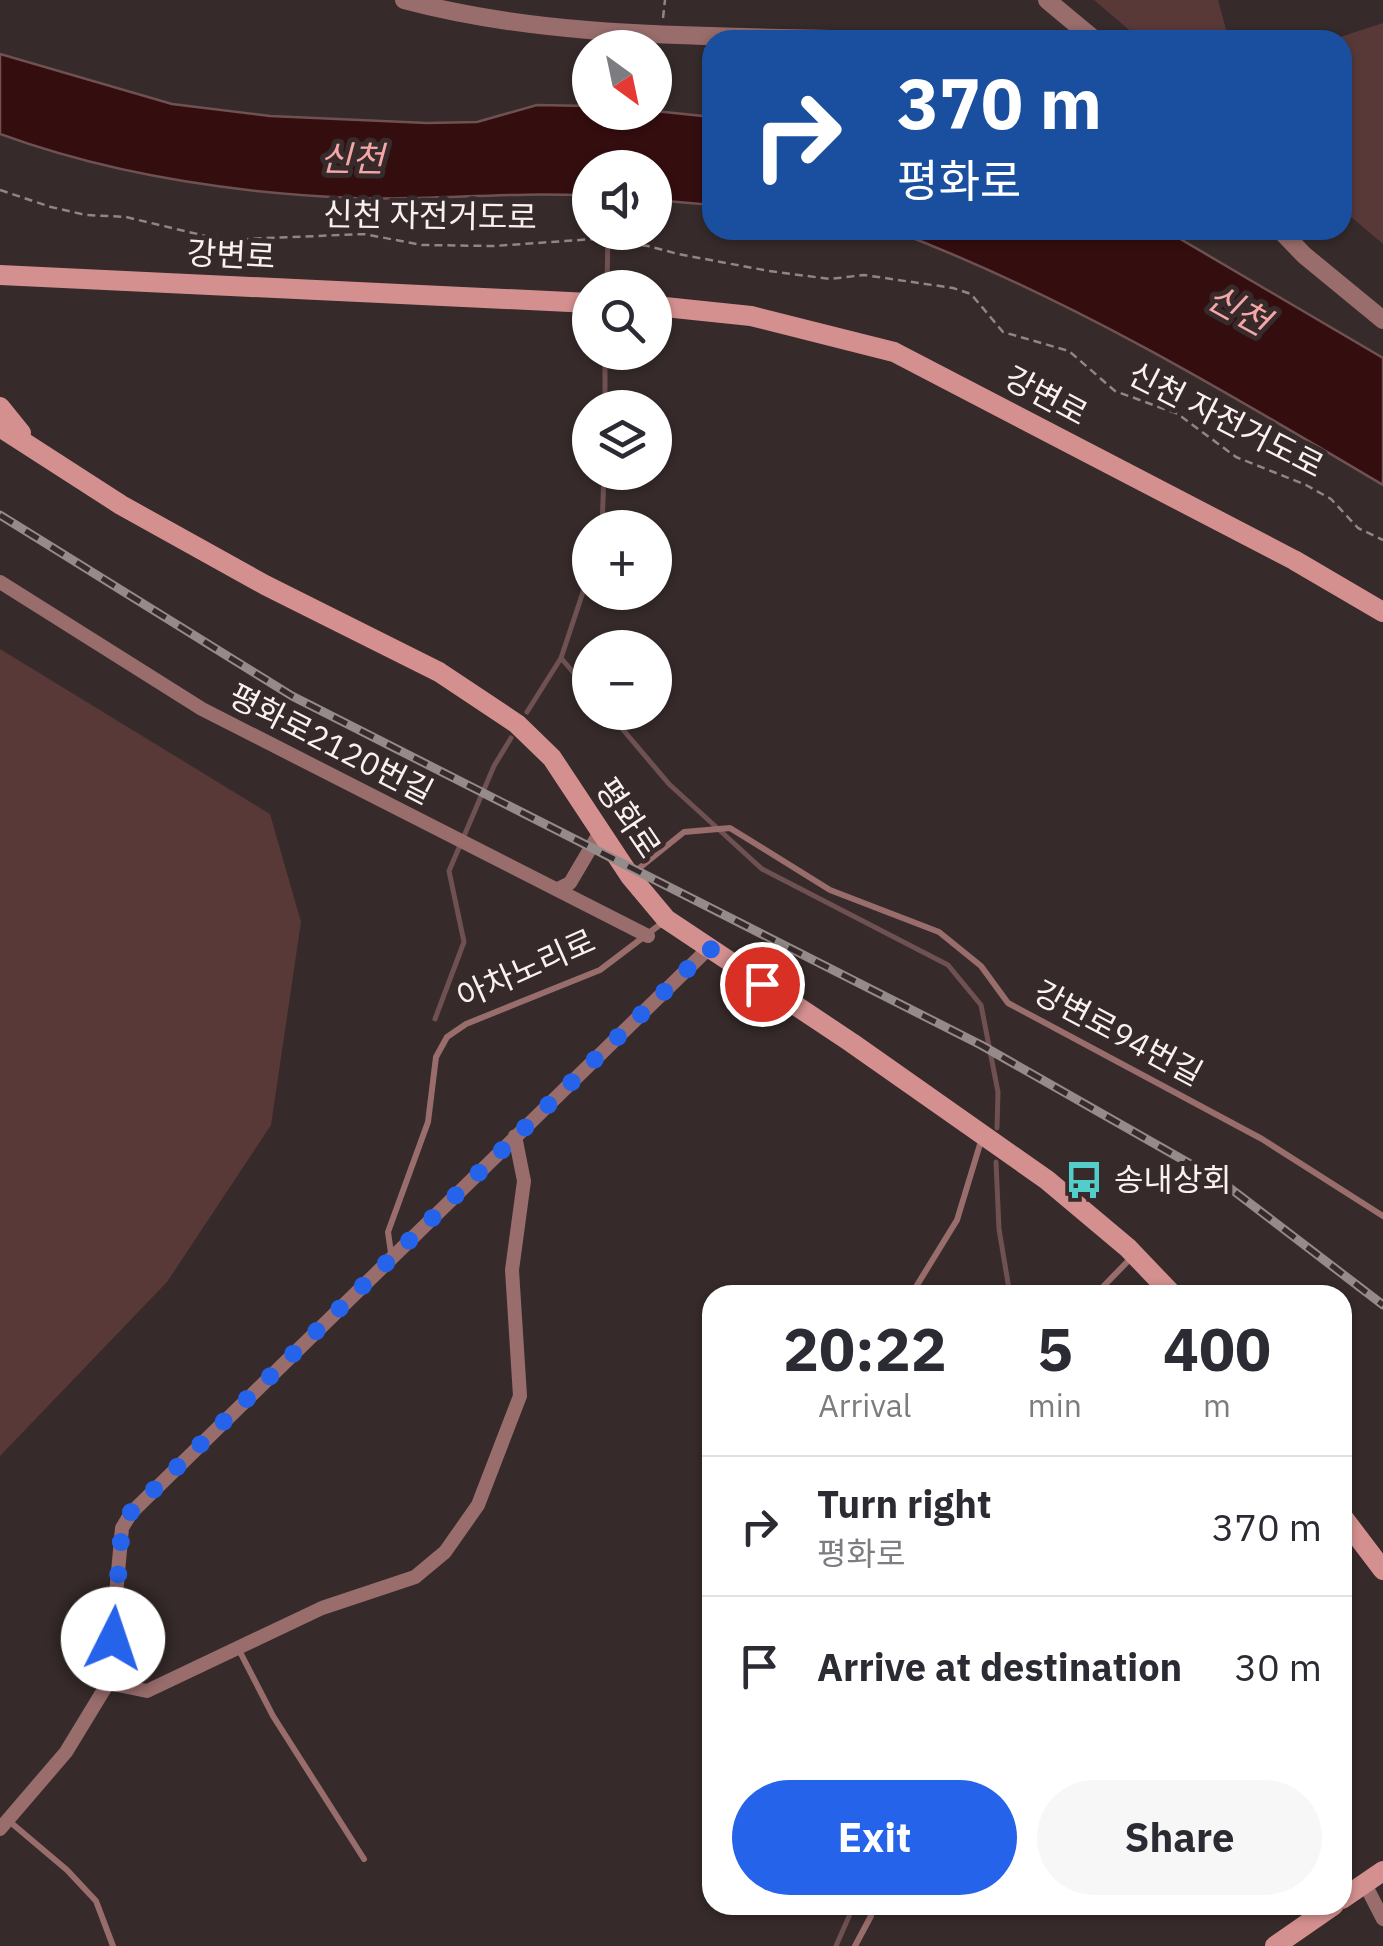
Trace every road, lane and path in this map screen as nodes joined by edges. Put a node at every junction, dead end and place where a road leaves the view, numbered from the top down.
1 (404, 0) edge
2 (1046, 0) edge
3 (1083, 30) edge
4 (702, 35) edge
5 (0, 190) edge
6 (1290, 240) edge
7 (1, 280) edge
8 (572, 302) edge
9 (672, 308) edge
10 (1383, 320) edge
11 (0, 407) edge
12 (0, 427) edge
13 (39, 454) junction
14 (1383, 540) edge
15 (0, 582) edge
16 (1383, 612) edge
17 (600, 832) junction
18 (630, 876) junction
19 (558, 889) junction
20 (666, 920) junction
21 (648, 936) junction
22 (709, 948) junction
23 (982, 1135) junction
24 (515, 1136) junction
25 (1383, 1216) edge
26 (1134, 1254) junction
27 (392, 1256) junction
28 (917, 1285) edge
29 (1105, 1285) edge
30 (1163, 1285) edge
31 (1352, 1529) edge
32 (1383, 1570) edge
33 (238, 1648) junction
34 (108, 1683) junction
35 (4, 1825) edge
36 (1383, 1856) edge
37 (364, 1860) dead end
38 (1383, 1871) edge
39 (1374, 1884) edge
40 (871, 1915) edge
41 (1320, 1915) edge
42 (1383, 1919) edge
43 (113, 1946) edge
44 (855, 1946) edge
45 (1275, 1946) edge

1 - 4 street
2 - 3 street
5 - 14 path, 신천 자전거도로
6 - 10 street
7 - 8 main road, 강변로
9 - 16 main road, 강변로
11 - 13 main road
12 - 13 main road, 평화로
13 - 17 main road, 평화로
15 - 19 street, 평화로2120번길
17 - 18 main road, 평화로
17 - 19 street
18 - 20 main road, 평화로
18 - 25 lane, 강변로94번길
19 - 21 street, 평화로2120번길
20 - 21 lane, 아차노리로
20 - 22 main road, 평화로
21 - 27 lane, 아차노리로
22 - 23 main road, 평화로
22 - 24 street
23 - 26 main road, 평화로
23 - 28 lane
24 - 27 street
24 - 33 street
26 - 29 lane
26 - 30 main road, 평화로
27 - 34 street
31 - 32 main road
33 - 34 street
33 - 37 lane
34 - 35 street
35 - 43 lane
36 - 39 main road
38 - 39 main road
39 - 42 street
40 - 44 lane
41 - 45 main road

